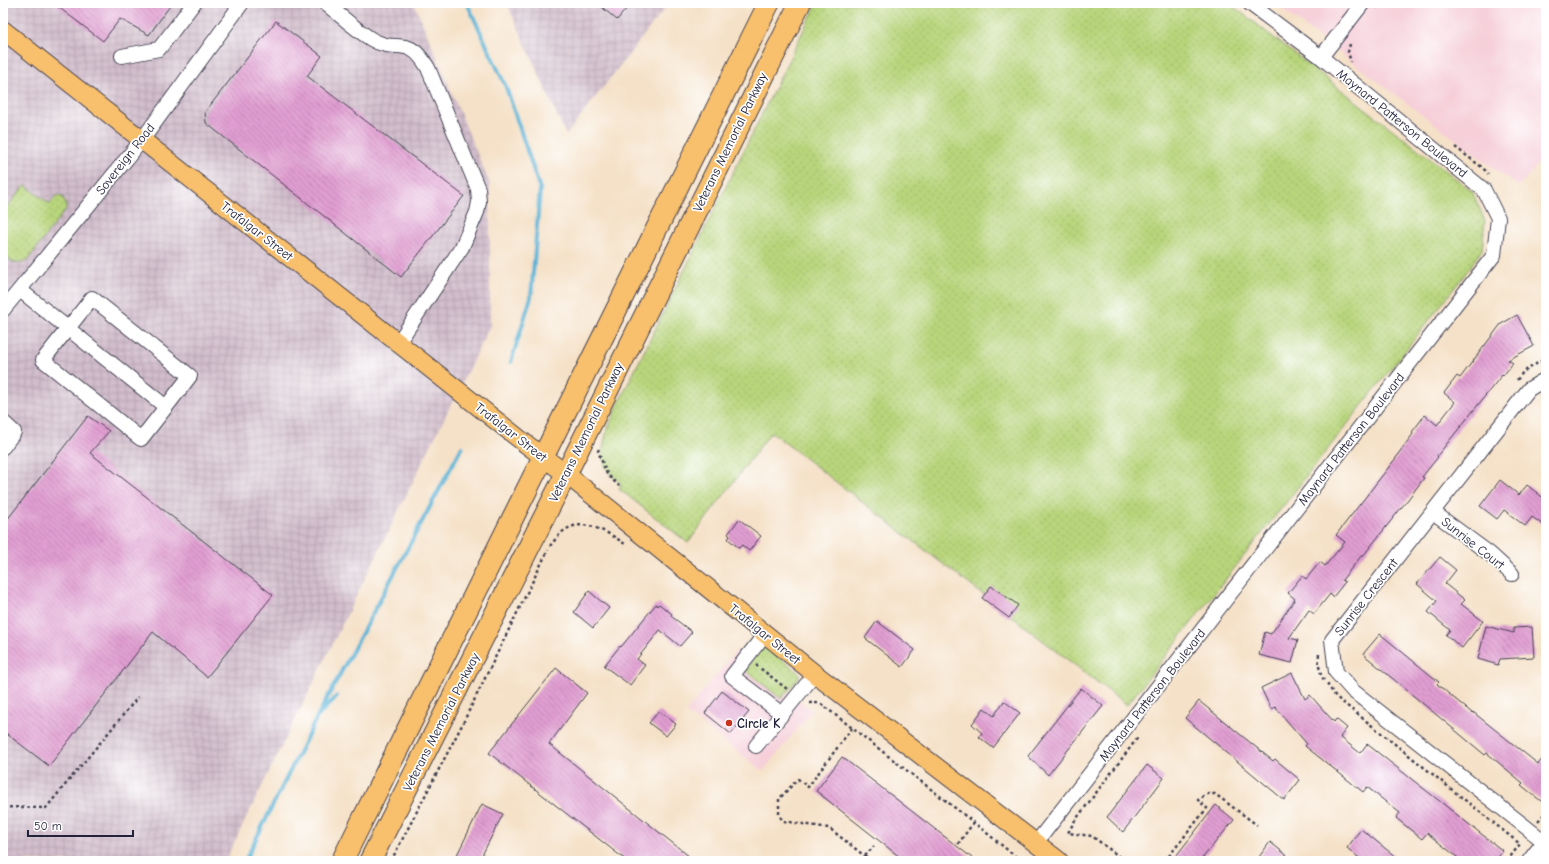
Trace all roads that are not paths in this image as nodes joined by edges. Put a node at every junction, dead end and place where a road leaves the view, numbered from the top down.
1 (194, 3) edge
2 (242, 3) edge
3 (325, 3) edge
4 (769, 3) edge
5 (800, 3) edge
6 (1248, 3) edge
7 (1369, 6) edge
8 (3, 30) edge
9 (122, 56) dead end
10 (1321, 57) junction
11 (142, 140) junction
12 (20, 290) junction
13 (3, 310) edge
14 (67, 328) junction
15 (398, 342) junction
16 (1546, 379) edge
17 (166, 408) junction
18 (3, 422) edge
19 (3, 446) edge
20 (542, 457) junction
21 (566, 474) junction
22 (1433, 512) junction
23 (1512, 574) dead end
24 (765, 634) junction
25 (815, 674) junction
26 (782, 714) junction
27 (756, 746) dead end
28 (1545, 842) edge
29 (1036, 843) junction
30 (342, 861) edge
31 (370, 861) edge
32 (1059, 861) edge
33 (1529, 861) edge

1 - 9 street
2 - 11 street, Sovereign Road
3 - 15 street
4 - 20 highway, Veterans Memorial Parkway
5 - 21 highway, Veterans Memorial Parkway
6 - 10 street, Maynard Patterson Boulevard
7 - 10 street
8 - 11 main road, Trafalgar Street
10 - 29 street, Maynard Patterson Boulevard
11 - 12 street, Sovereign Road
11 - 15 main road, Trafalgar Street
12 - 13 street, Sovereign Road
12 - 14 street
14 - 17 street
14 - 17 street
14 - 17 street
15 - 20 main road, Trafalgar Street
16 - 22 street, Sunrise Crescent
18 - 19 street
20 - 21 main road, Trafalgar Street
20 - 30 highway, Veterans Memorial Parkway
21 - 24 main road, Trafalgar Street
21 - 31 highway, Veterans Memorial Parkway
22 - 23 street, Sunrise Court
22 - 28 street, Sunrise Crescent
24 - 25 main road, Trafalgar Street
24 - 26 street
25 - 26 street
25 - 29 main road, Trafalgar Street
26 - 27 street
28 - 33 street
29 - 32 main road, Trafalgar Street

